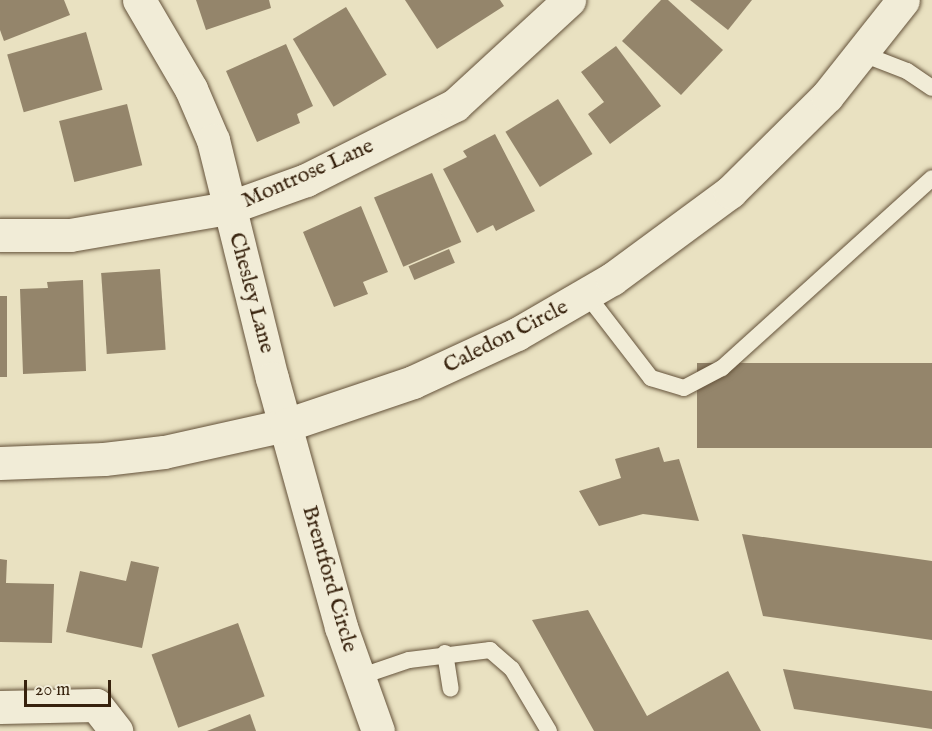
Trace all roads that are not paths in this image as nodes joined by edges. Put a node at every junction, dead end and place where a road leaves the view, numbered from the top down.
1 (139, 0) edge
2 (569, 0) edge
3 (903, 0) edge
4 (863, 54) junction
5 (932, 88) edge
6 (932, 178) edge
7 (228, 208) junction
8 (0, 234) edge
9 (587, 295) junction
10 (286, 425) junction
11 (0, 463) edge
12 (445, 653) junction
13 (359, 677) junction
14 (451, 689) dead end
15 (0, 706) edge
16 (116, 731) edge
17 (378, 731) edge
18 (549, 731) edge

1 - 7 street, Chesley Lane
2 - 7 street, Montrose Lane
3 - 4 street, Caledon Circle
4 - 5 lane
4 - 9 street, Caledon Circle
6 - 9 lane
7 - 8 street, Montrose Lane
7 - 10 street, Chesley Lane
9 - 10 street, Caledon Circle
10 - 11 street, Caledon Circle
10 - 13 street, Brentford Circle
12 - 13 lane
12 - 14 lane
12 - 18 lane
13 - 17 street, Brentford Circle
15 - 16 street

